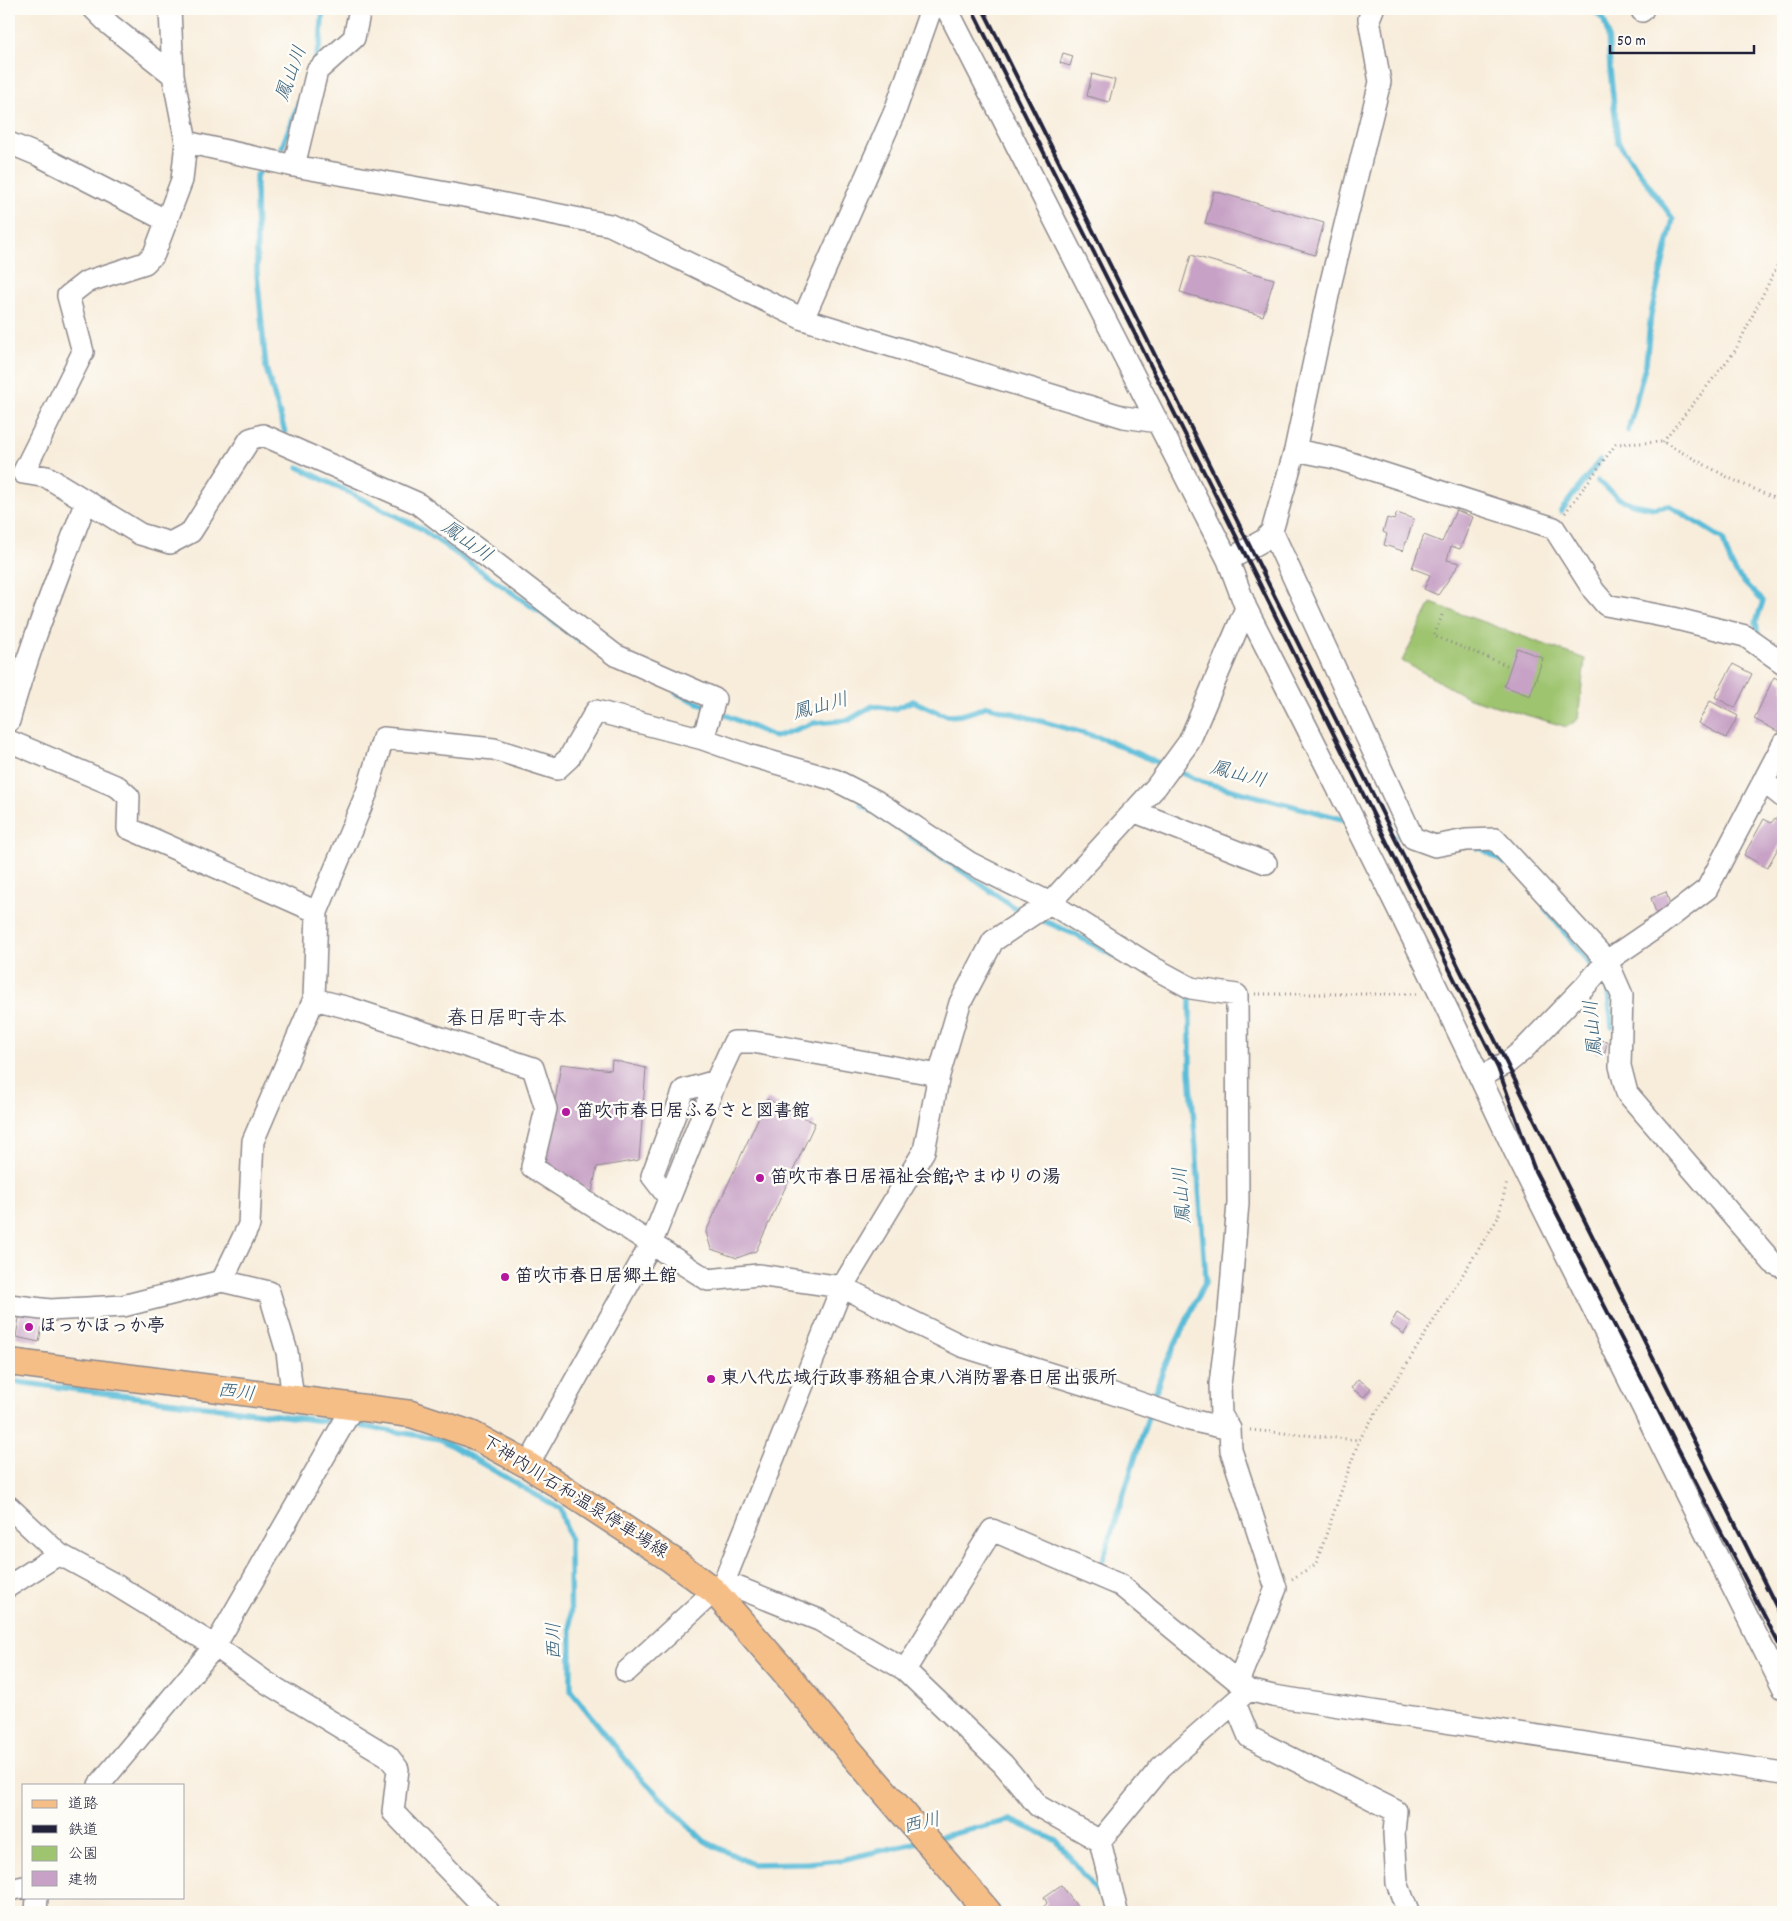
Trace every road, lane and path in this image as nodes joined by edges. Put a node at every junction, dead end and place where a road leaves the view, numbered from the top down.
1 (94, 9) edge
2 (170, 9) edge
3 (360, 9) edge
4 (931, 9) edge
5 (947, 9) edge
6 (1373, 9) edge
7 (173, 75) junction
8 (186, 142) junction
9 (9, 143) edge
10 (294, 166) junction
11 (167, 220) junction
12 (1783, 254) edge
13 (803, 319) junction
14 (1158, 422) junction
15 (1663, 442) junction
16 (1295, 450) junction
17 (16, 471) edge
18 (86, 501) junction
19 (1783, 502) edge
20 (1554, 528) junction
21 (1268, 535) junction
22 (1228, 560) junction
23 (1246, 608) junction
24 (1442, 616) dead end
25 (1783, 663) edge
26 (1509, 666) dead end
27 (9, 721) edge
28 (704, 733) junction
29 (9, 741) edge
30 (1783, 744) edge
31 (1763, 781) junction
32 (1783, 797) edge
33 (1133, 812) junction
34 (1266, 863) dead end
35 (1050, 903) junction
36 (317, 912) junction
37 (1607, 961) junction
38 (1439, 994) junction
39 (1237, 995) junction
40 (314, 999) junction
41 (939, 1075) junction
42 (1480, 1077) junction
43 (1515, 1152) junction
44 (651, 1244) junction
45 (1783, 1267) edge
46 (222, 1281) junction
47 (842, 1287) junction
48 (9, 1305) edge
49 (9, 1362) edge
50 (292, 1398) junction
51 (352, 1409) junction
52 (1230, 1428) junction
53 (1359, 1440) junction
54 (528, 1465) junction
55 (9, 1507) edge
56 (60, 1554) junction
57 (9, 1586) edge
58 (719, 1586) junction
59 (1276, 1588) junction
60 (760, 1596) junction
61 (741, 1621) junction
62 (215, 1646) junction
63 (905, 1670) junction
64 (626, 1672) dead end
65 (1783, 1688) edge
66 (1240, 1691) junction
67 (1783, 1773) edge
68 (100, 1784) edge
69 (1100, 1841) junction
70 (22, 1887) edge
71 (9, 1890) edge
72 (36, 1898) edge
73 (36, 1912) edge
74 (489, 1912) edge
75 (988, 1912) edge
76 (1117, 1912) edge
77 (1408, 1912) edge

1 - 7 street
2 - 7 street
3 - 10 street
4 - 13 street
5 - 14 street
6 - 16 street
7 - 8 street
8 - 10 street
8 - 11 street
9 - 11 street
10 - 13 street
11 - 17 street
12 - 15 path
13 - 14 street
14 - 22 street
15 - 19 path
15 - 20 path
16 - 20 street
16 - 21 street
17 - 18 street
18 - 27 street
18 - 28 street
20 - 25 street
21 - 22 street
21 - 37 street
22 - 23 street
23 - 33 street
23 - 38 street
24 - 26 path
28 - 35 street
28 - 36 street
29 - 36 street
30 - 31 street
31 - 32 street
31 - 37 street
33 - 34 street
33 - 35 street
35 - 39 street
35 - 41 street
36 - 40 street
37 - 42 street
37 - 45 street
38 - 39 path
38 - 42 street
39 - 52 street
40 - 44 street
40 - 46 street
41 - 44 street
41 - 47 street
42 - 43 street
43 - 53 path
43 - 65 street
44 - 47 street
44 - 54 street
46 - 48 street
46 - 50 street
47 - 52 street
47 - 58 street
49 - 50 main road, 下神内川石和温泉停車場線
50 - 51 main road, 下神内川石和温泉停車場線
51 - 54 main road, 下神内川石和温泉停車場線
51 - 62 street
52 - 53 path
52 - 59 street
53 - 59 path
54 - 58 main road, 下神内川石和温泉停車場線
55 - 56 street
56 - 57 street
56 - 62 street
58 - 60 street
58 - 61 main road, 下神内川石和温泉停車場線
58 - 64 street
59 - 66 street
60 - 61 street
60 - 63 street
61 - 75 main road, 下神内川石和温泉停車場線
62 - 68 street
62 - 74 street
63 - 66 street
63 - 69 street
66 - 67 street
66 - 69 street
66 - 77 street
69 - 76 street
70 - 71 street
72 - 73 street

